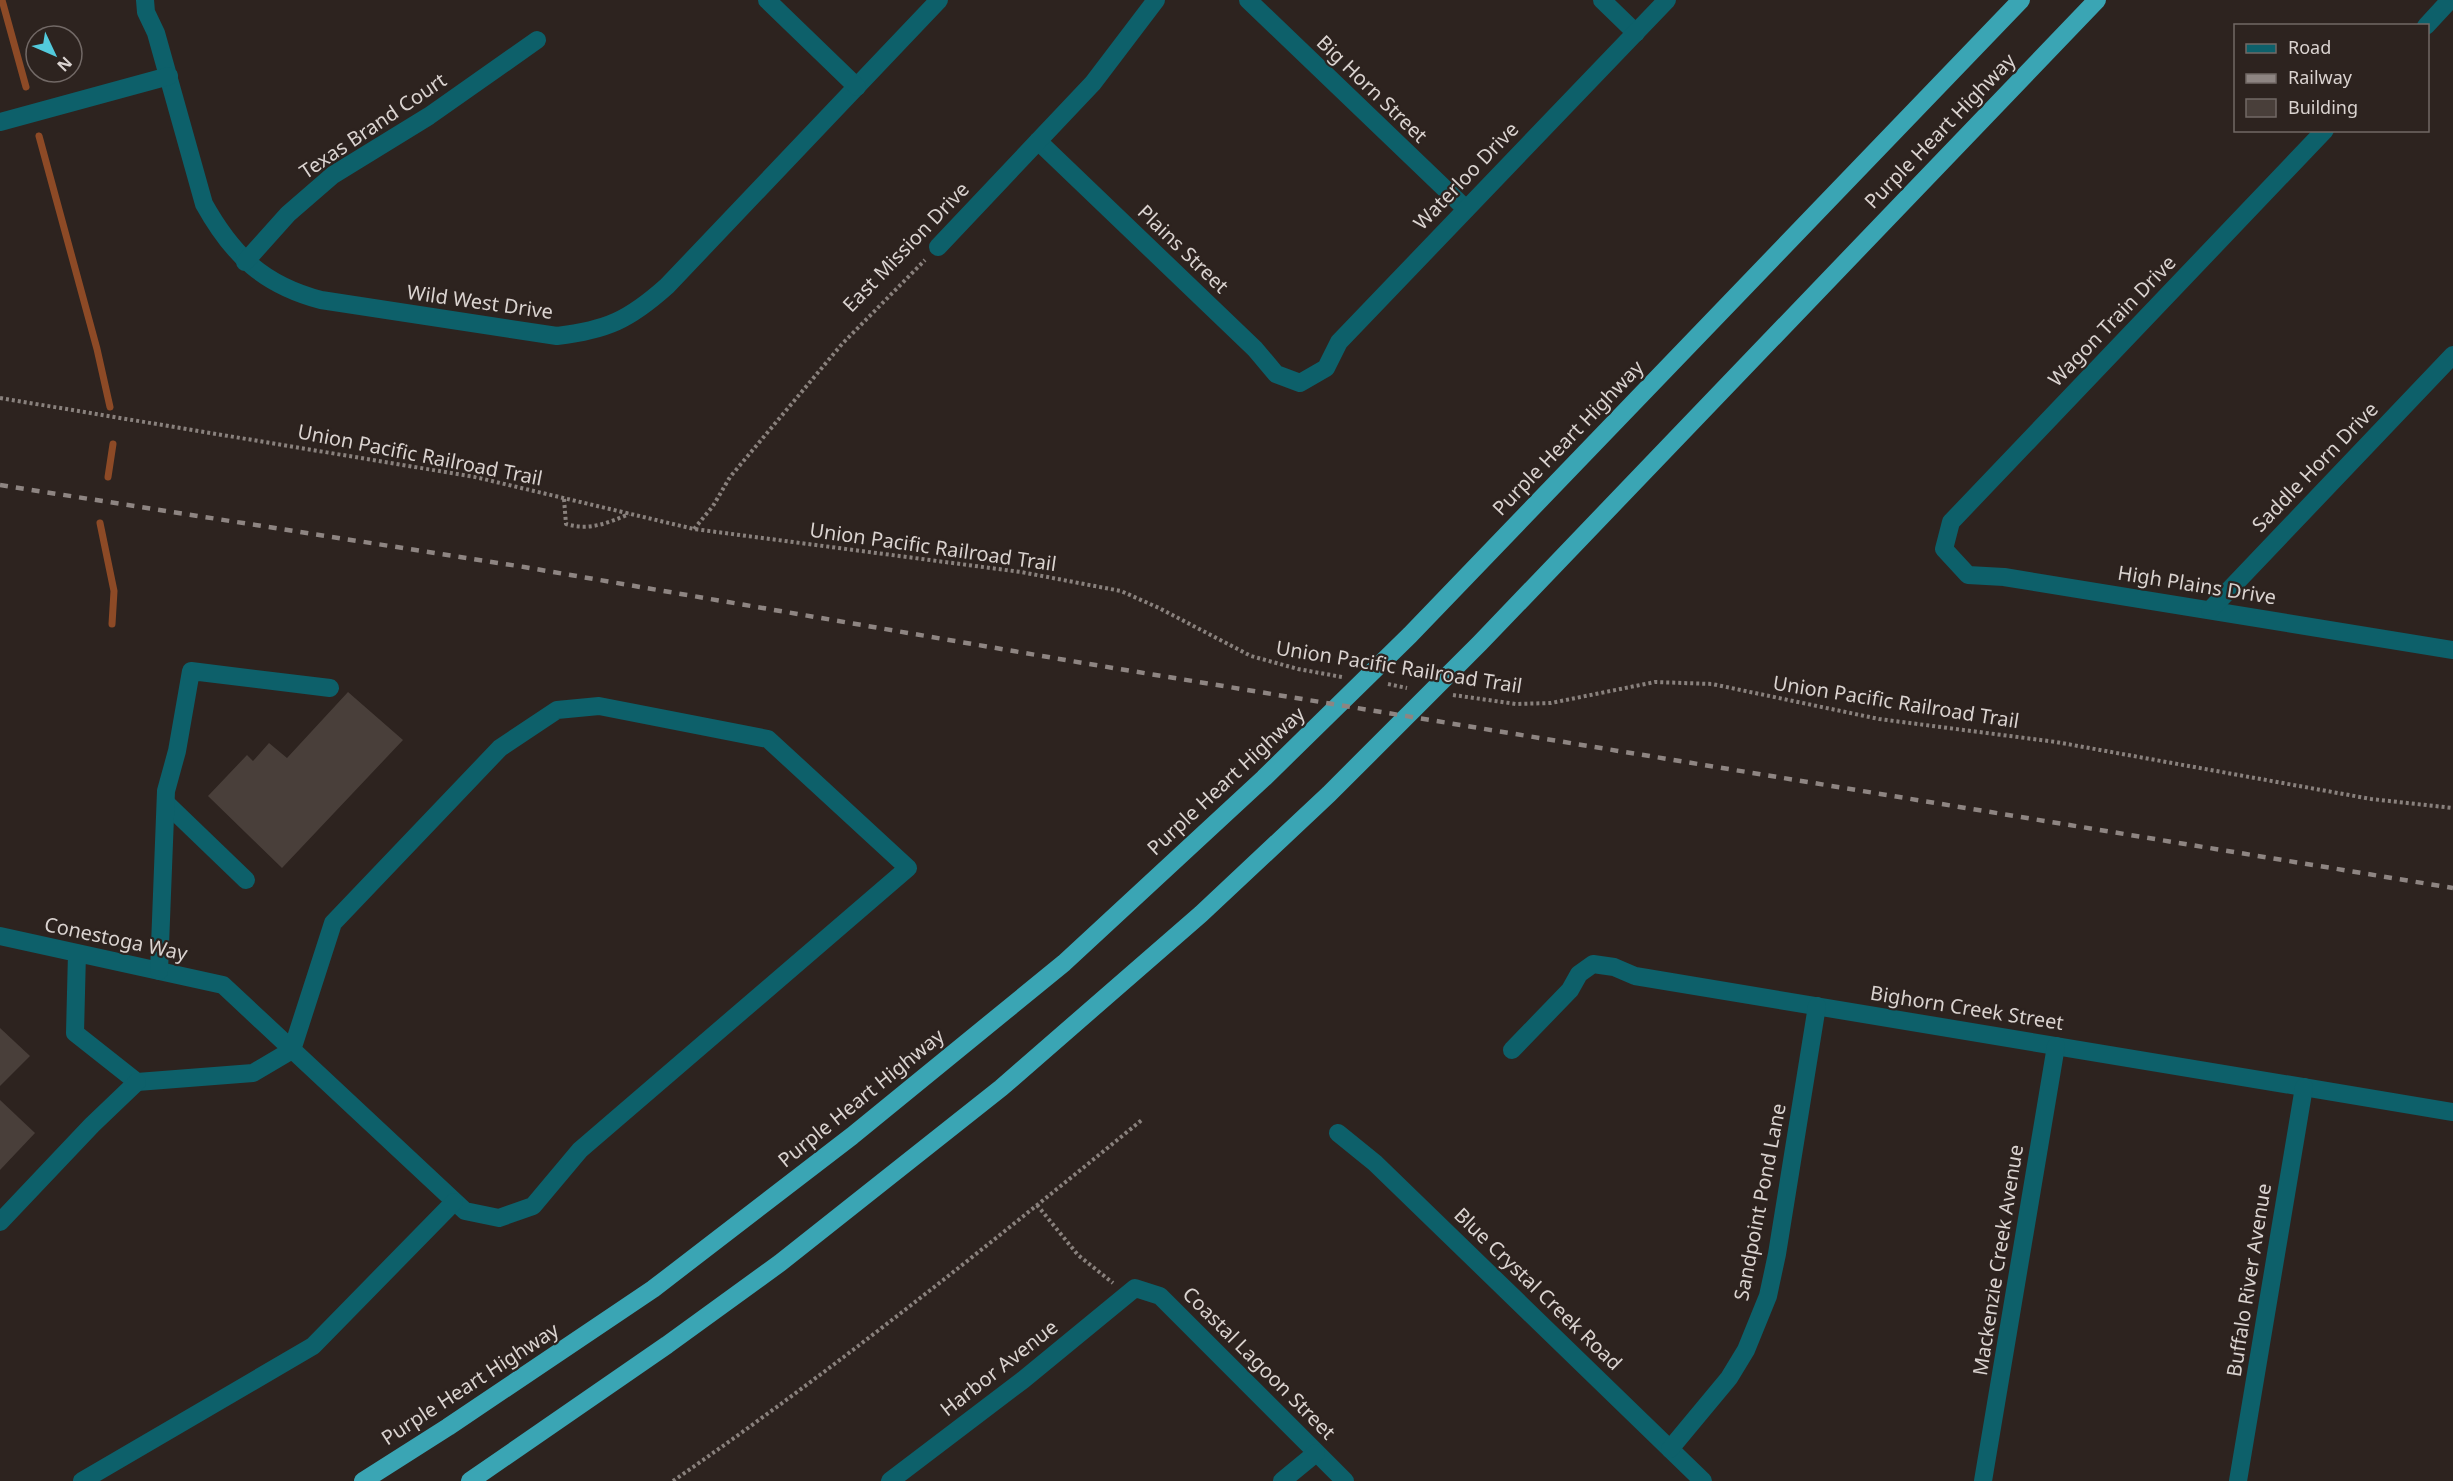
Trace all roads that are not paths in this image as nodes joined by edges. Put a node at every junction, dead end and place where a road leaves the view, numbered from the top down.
1 (145, 0) edge
2 (767, 0) edge
3 (939, 0) edge
4 (1156, 0) edge
5 (1248, 0) edge
6 (1602, 0) edge
7 (1667, 0) edge
8 (2021, 0) edge
9 (2097, 0) edge
10 (2450, 0) edge
11 (2428, 24) edge
12 (1636, 33) junction
13 (537, 40) dead end
14 (169, 76) junction
15 (857, 87) junction
16 (0, 122) edge
17 (2323, 132) edge
18 (1038, 141) junction
19 (1466, 209) junction
20 (938, 247) road end
21 (245, 262) junction
22 (2453, 355) edge
23 (1300, 383) joint
24 (1944, 549) joint
25 (2210, 610) junction
26 (2453, 650) edge
27 (330, 688) dead end
28 (166, 802) junction
29 (246, 880) dead end
30 (0, 936) edge
31 (77, 953) junction
32 (159, 971) junction
33 (1817, 1006) junction
34 (2056, 1046) junction
35 (292, 1050) junction
36 (1512, 1050) dead end
37 (137, 1082) junction
38 (2304, 1087) junction
39 (2453, 1112) edge
40 (1338, 1133) dead end
41 (454, 1202) junction
42 (0, 1222) edge
43 (1134, 1288) joint
44 (1670, 1449) junction
45 (1316, 1453) junction
46 (82, 1481) edge
47 (363, 1481) edge
48 (470, 1481) edge
49 (890, 1481) edge
50 (1282, 1481) edge
51 (1345, 1481) edge
52 (1703, 1481) edge
53 (1983, 1481) edge
54 (2238, 1481) edge

1 - 14 street, Wild West Drive
2 - 15 street
3 - 15 street, Wild West Drive
4 - 18 street, East Mission Drive
5 - 19 street, Big Horn Street
6 - 12 street
7 - 12 street, Waterloo Drive
8 - 47 highway, Purple Heart Highway
9 - 48 highway, Purple Heart Highway
10 - 11 street
12 - 19 street, Waterloo Drive
13 - 21 street, Texas Brand Court
14 - 16 street
14 - 21 street, Wild West Drive
15 - 21 street, Wild West Drive
17 - 24 street, Wagon Train Drive
18 - 20 street, East Mission Drive
18 - 23 street, Plains Street
19 - 23 street, Waterloo Drive
22 - 25 street, Saddle Horn Drive
24 - 25 street, High Plains Drive
25 - 26 street, High Plains Drive
27 - 28 street
28 - 29 street
28 - 32 street
30 - 31 street, Conestoga Way
31 - 32 street, Conestoga Way
31 - 37 street
32 - 35 street, Conestoga Way
33 - 34 street, Bighorn Creek Street
33 - 36 street, Bighorn Creek Street
33 - 44 street, Sandpoint Pond Lane
34 - 38 street, Bighorn Creek Street
34 - 53 street, Mackenzie Creek Avenue
35 - 37 street
35 - 41 street
35 - 41 street
37 - 42 street
38 - 39 street, Bighorn Creek Street
38 - 54 street, Buffalo River Avenue
40 - 44 street, Blue Crystal Creek Road
41 - 46 street
43 - 45 street, Coastal Lagoon Street
43 - 49 street, Harbor Avenue
44 - 52 street, Blue Crystal Creek Road
45 - 50 street
45 - 51 street, Coastal Lagoon Street

